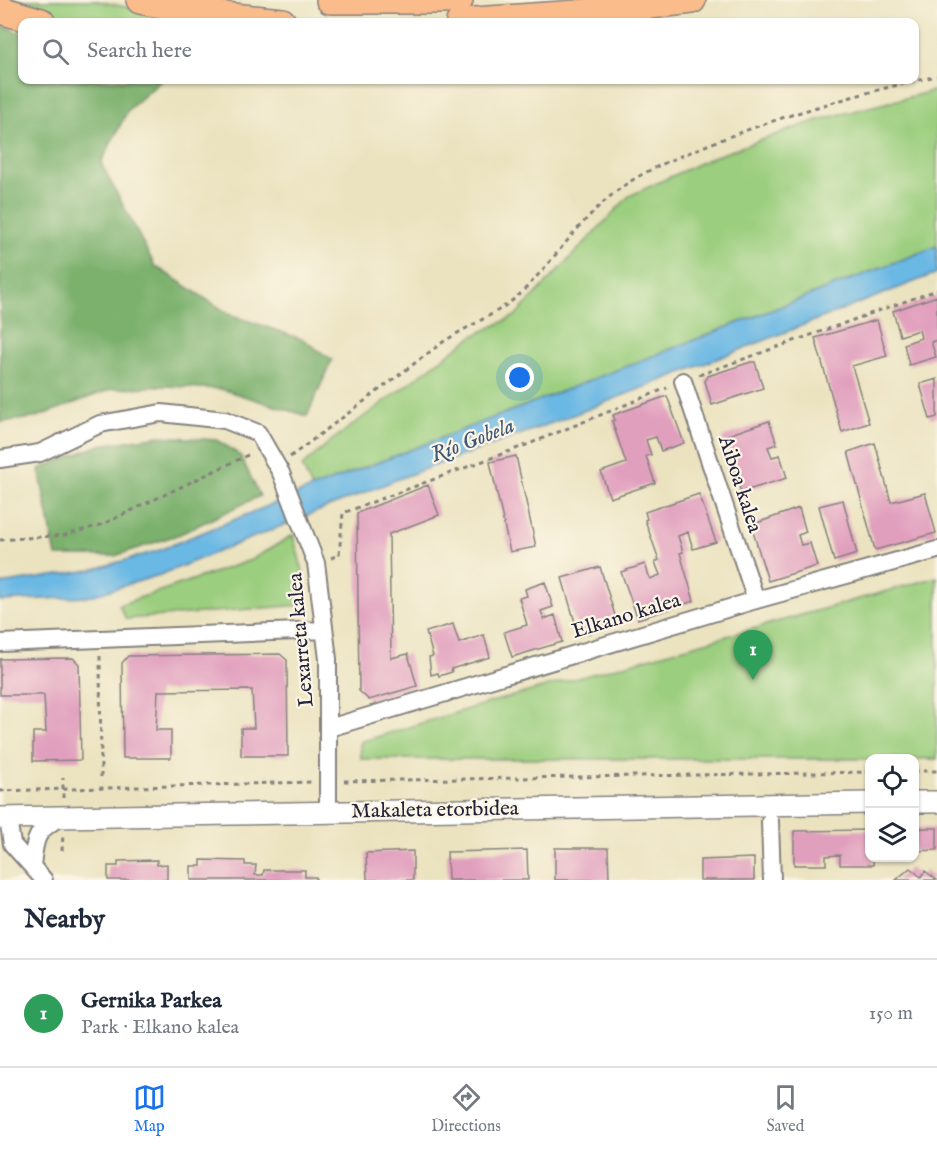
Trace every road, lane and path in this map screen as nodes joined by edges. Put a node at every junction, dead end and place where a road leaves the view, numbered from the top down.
1 (140, 0) edge
2 (330, 0) edge
3 (459, 0) edge
4 (692, 0) edge
5 (0, 10) edge
6 (576, 14) junction
7 (27, 18) edge
8 (244, 18) edge
9 (518, 18) edge
10 (556, 18) edge
11 (937, 76) edge
12 (919, 80) edge
13 (903, 84) edge
14 (937, 290) edge
15 (683, 381) junction
16 (252, 453) dead end
17 (0, 459) edge
18 (283, 466) junction
19 (0, 540) edge
20 (937, 550) edge
21 (316, 563) junction
22 (756, 600) junction
23 (324, 630) junction
24 (0, 643) edge
25 (100, 658) dead end
26 (329, 728) junction
27 (919, 771) edge
28 (937, 771) edge
29 (865, 772) edge
30 (101, 777) dead end
31 (339, 781) dead end
32 (317, 782) dead end
33 (0, 791) edge
34 (919, 802) edge
35 (937, 802) edge
36 (865, 803) edge
37 (328, 810) junction
38 (63, 816) junction
39 (4, 818) edge
40 (770, 821) dead end
41 (0, 848) edge
42 (32, 866) junction
43 (44, 880) edge
44 (772, 880) edge

1 - 8 highway
2 - 3 highway
4 - 6 highway
5 - 7 highway
6 - 9 highway
6 - 10 highway
11 - 12 path
13 - 18 path
14 - 15 path
15 - 21 path
15 - 22 street, Aiboa kalea
16 - 19 path
17 - 18 street, Lexarreta kalea
18 - 21 street, Lexarreta kalea
20 - 22 street, Elkano kalea
21 - 23 street, Lexarreta kalea
22 - 26 street, Elkano kalea
23 - 24 street
23 - 26 street, Lexarreta kalea
25 - 30 path
26 - 37 street, Lexarreta kalea
27 - 28 path
29 - 31 path
32 - 33 path
34 - 35 street
36 - 37 street, Makaleta etorbidea
37 - 38 street, Makaleta etorbidea
38 - 39 street, Makaleta etorbidea
38 - 42 street
39 - 42 street
40 - 44 street
41 - 42 street
42 - 43 street

